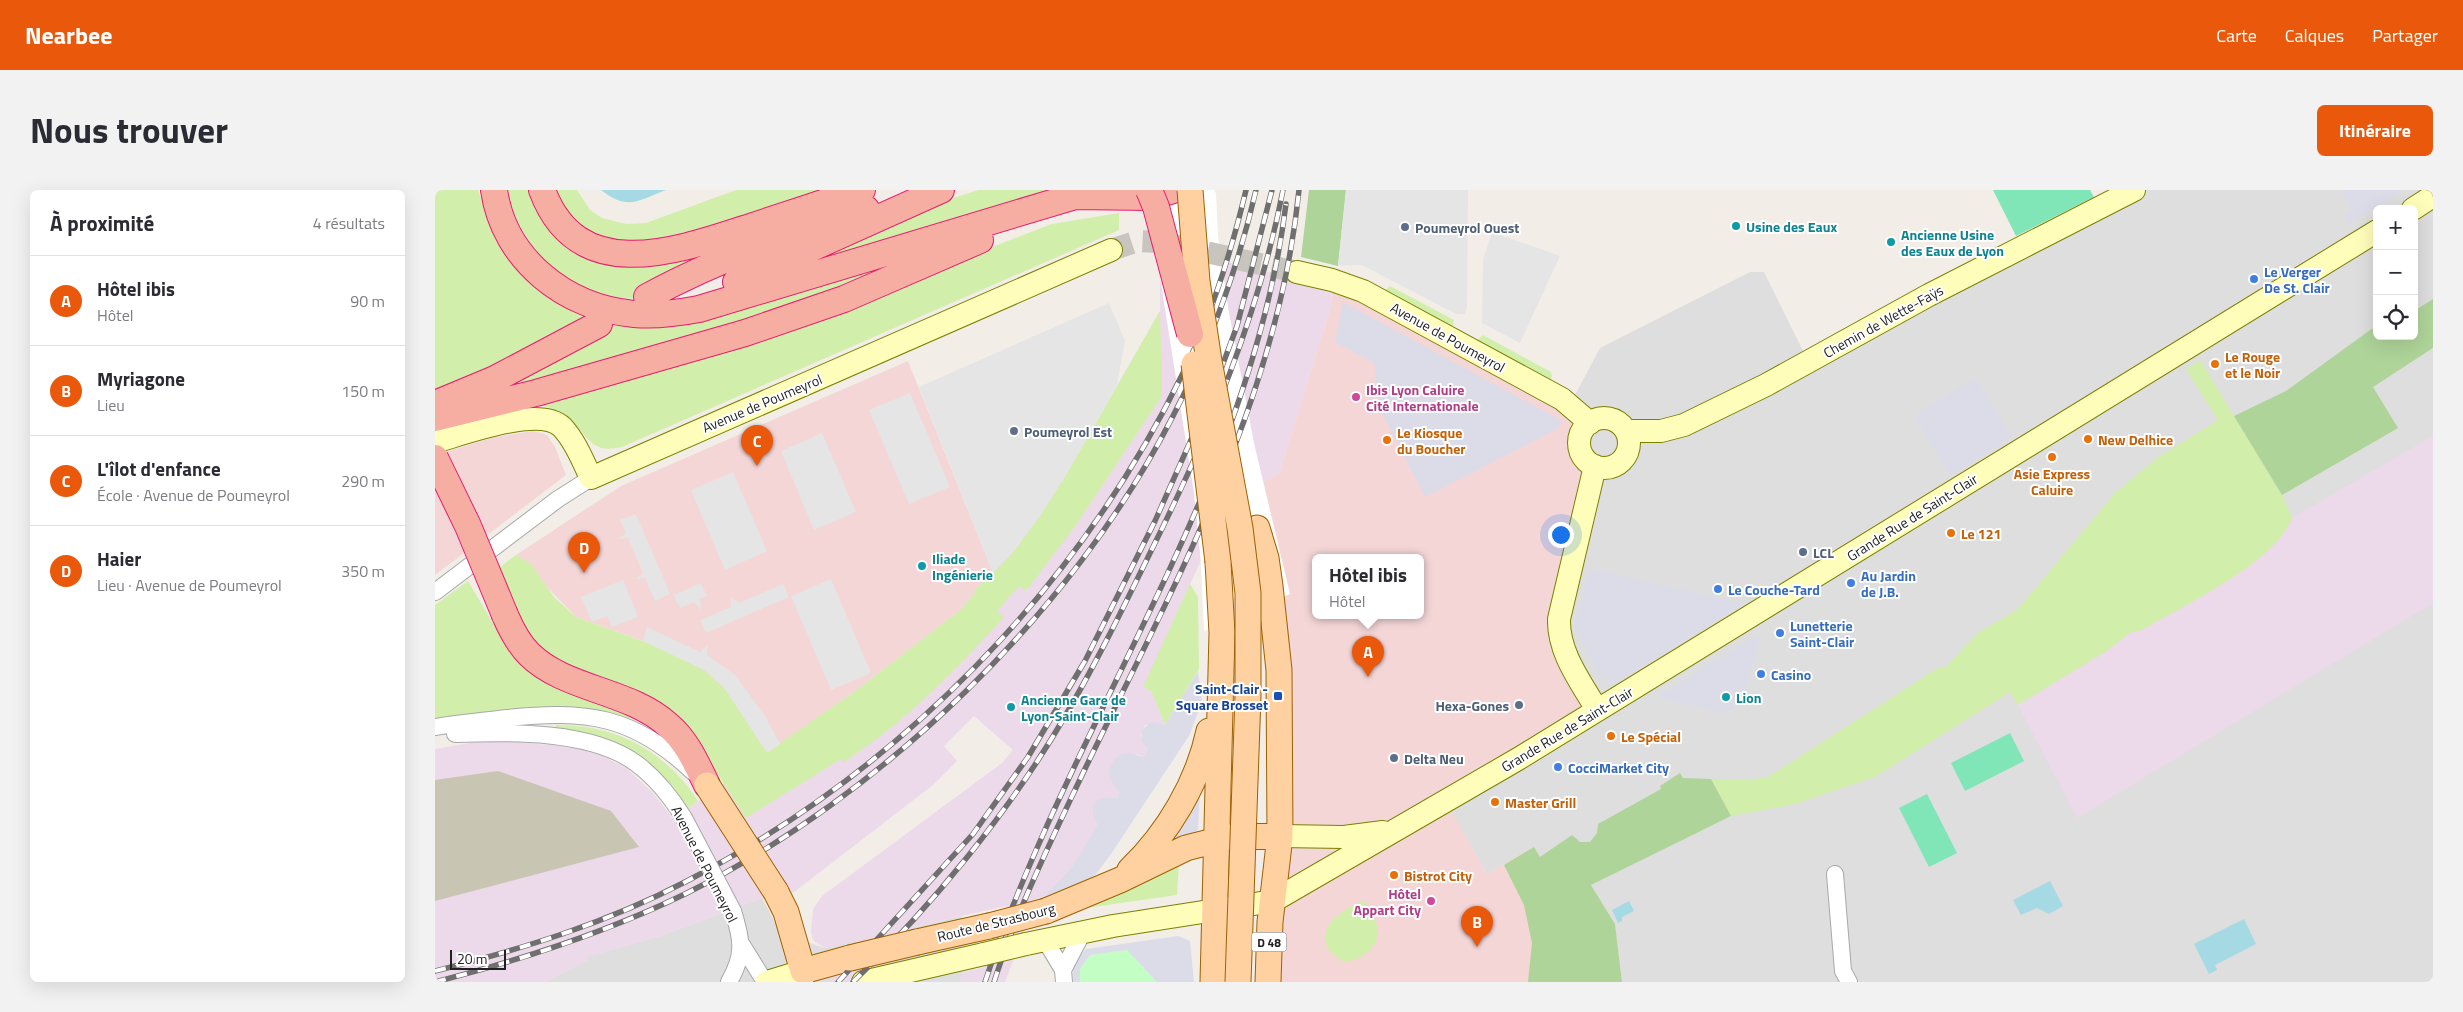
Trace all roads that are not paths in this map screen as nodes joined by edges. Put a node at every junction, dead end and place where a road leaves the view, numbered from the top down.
1 (494, 190) edge
2 (542, 190) edge
3 (862, 190) edge
4 (927, 190) edge
5 (941, 190) edge
6 (1149, 190) edge
7 (1174, 190) edge
8 (1190, 190) edge
9 (1201, 190) edge
10 (2134, 190) edge
11 (1116, 196) junction
12 (2433, 196) edge
13 (2418, 206) edge
14 (2373, 233) edge
15 (1111, 250) tunnel mouth
16 (1297, 272) tunnel mouth
17 (641, 306) junction
18 (599, 324) dead end
19 (1190, 334) junction
20 (435, 404) edge
21 (435, 418) edge
22 (1589, 422) junction
23 (1627, 431) junction
24 (435, 442) edge
25 (435, 458) edge
26 (1595, 466) junction
27 (591, 478) junction
28 (435, 488) edge
29 (435, 592) edge
30 (505, 615) junction
31 (1219, 679) junction
32 (1597, 710) junction
33 (435, 727) edge
34 (435, 735) edge
35 (707, 785) junction
36 (1394, 830) junction
37 (1280, 836) junction
38 (1215, 839) junction
39 (1835, 874) dead end
40 (1120, 880) junction
41 (1273, 901) junction
42 (1214, 912) junction
43 (1083, 932) junction
44 (1035, 942) junction
45 (742, 945) junction
46 (1063, 976) edge
47 (802, 977) edge
48 (1213, 980) edge
49 (1268, 981) edge
50 (729, 982) edge
51 (766, 982) edge
52 (863, 982) edge
53 (1238, 982) edge
54 (1849, 982) edge

1 - 17 highway
2 - 3 highway
4 - 17 highway
5 - 17 highway
6 - 19 highway, bridge
7 - 11 highway
7 - 19 main road, bridge
8 - 53 main road, bridge
9 - 37 main road
10 - 23 main road, Chemin de Wette-Faÿs
11 - 17 highway
11 - 21 highway
12 - 13 main road
14 - 32 main road, Grande Rue de Saint-Clair
15 - 27 main road, Avenue de Poumeyrol
16 - 22 main road, Avenue de Poumeyrol
18 - 20 highway
19 - 31 main road, bridge
22 - 23 main road
22 - 26 main road
23 - 26 main road
24 - 27 main road
25 - 30 highway, bridge
26 - 32 main road
27 - 29 street, Avenue de Poumeyrol
28 - 30 highway, bridge
30 - 35 highway
31 - 38 main road
31 - 40 main road
32 - 36 main road, Grande Rue de Saint-Clair
33 - 35 street
34 - 45 street, Avenue de Poumeyrol, bridge
35 - 47 main road, bridge
36 - 37 main road, Grande Rue de Saint-Clair
36 - 41 main road, Grande Rue de Saint-Clair
37 - 38 main road, Route de Strasbourg
37 - 41 main road
38 - 40 main road, Route de Strasbourg
38 - 42 main road
39 - 54 street
40 - 47 main road, Route de Strasbourg, bridge
41 - 42 main road, Grande Rue de Saint-Clair
41 - 49 main road, D 48
42 - 43 main road, Route de Strasbourg
42 - 48 main road
43 - 44 main road, Route de Strasbourg
43 - 46 street
44 - 46 street
44 - 52 main road, Route de Strasbourg, bridge
45 - 50 street
45 - 51 street, Avenue de Poumeyrol
47 - 51 main road, Route de Strasbourg
48 - 49 main road

